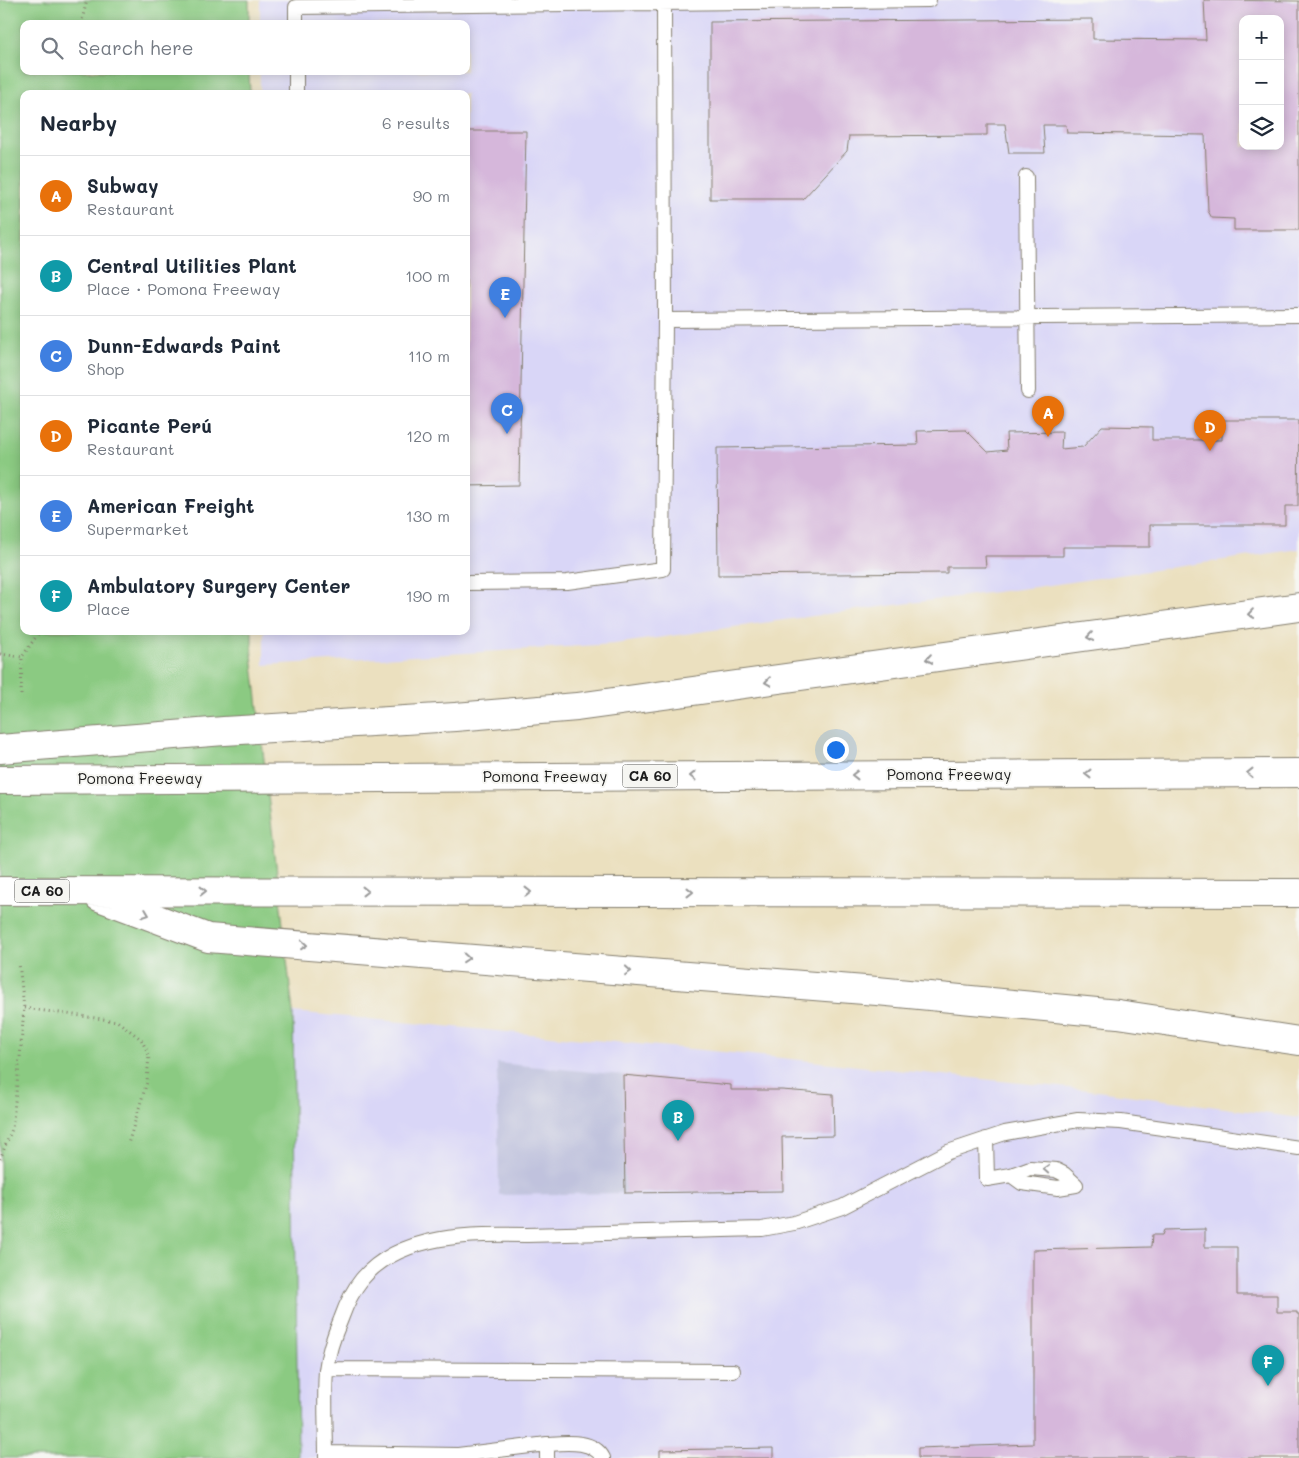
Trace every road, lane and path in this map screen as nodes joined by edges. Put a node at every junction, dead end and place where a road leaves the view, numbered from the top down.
1 (87, 0) edge
2 (929, 0) edge
3 (664, 3) junction
4 (82, 20) edge
5 (296, 20) edge
6 (296, 75) edge
7 (296, 90) edge
8 (1026, 177) dead end
9 (1299, 315) edge
10 (1026, 318) junction
11 (665, 320) junction
12 (1028, 392) dead end
13 (470, 583) edge
14 (1299, 608) edge
15 (37, 635) edge
16 (0, 654) edge
17 (22, 657) junction
18 (21, 695) dead end
19 (0, 749) edge
20 (1299, 773) edge
21 (0, 780) edge
22 (0, 891) edge
23 (84, 891) junction
24 (1299, 893) edge
25 (19, 963) dead end
26 (24, 1008) junction
27 (1299, 1041) edge
28 (986, 1140) junction
29 (128, 1144) dead end
30 (1299, 1148) edge
31 (0, 1159) edge
32 (1012, 1176) dead end
33 (326, 1369) junction
34 (733, 1371) dead end
35 (547, 1444) junction
36 (326, 1456) edge
37 (386, 1456) edge
38 (548, 1458) edge
39 (603, 1458) edge

1 - 4 path
2 - 3 lane
3 - 5 lane
3 - 11 lane
6 - 7 lane
8 - 10 lane
9 - 10 lane
10 - 11 lane
10 - 12 lane
11 - 13 lane
14 -> 19 highway
15 - 17 path
16 - 17 path
17 - 18 path
20 -> 21 highway, Pomona Freeway / CA 60
22 - 23 highway, CA 60
23 -> 24 highway, CA 60
23 -> 27 highway
25 - 26 path
26 - 29 path
26 - 31 path
28 - 30 lane
28 - 32 lane
28 - 33 lane
33 - 34 lane
33 - 36 lane
35 - 37 lane
35 - 38 lane
35 - 39 lane
36 - 37 lane

